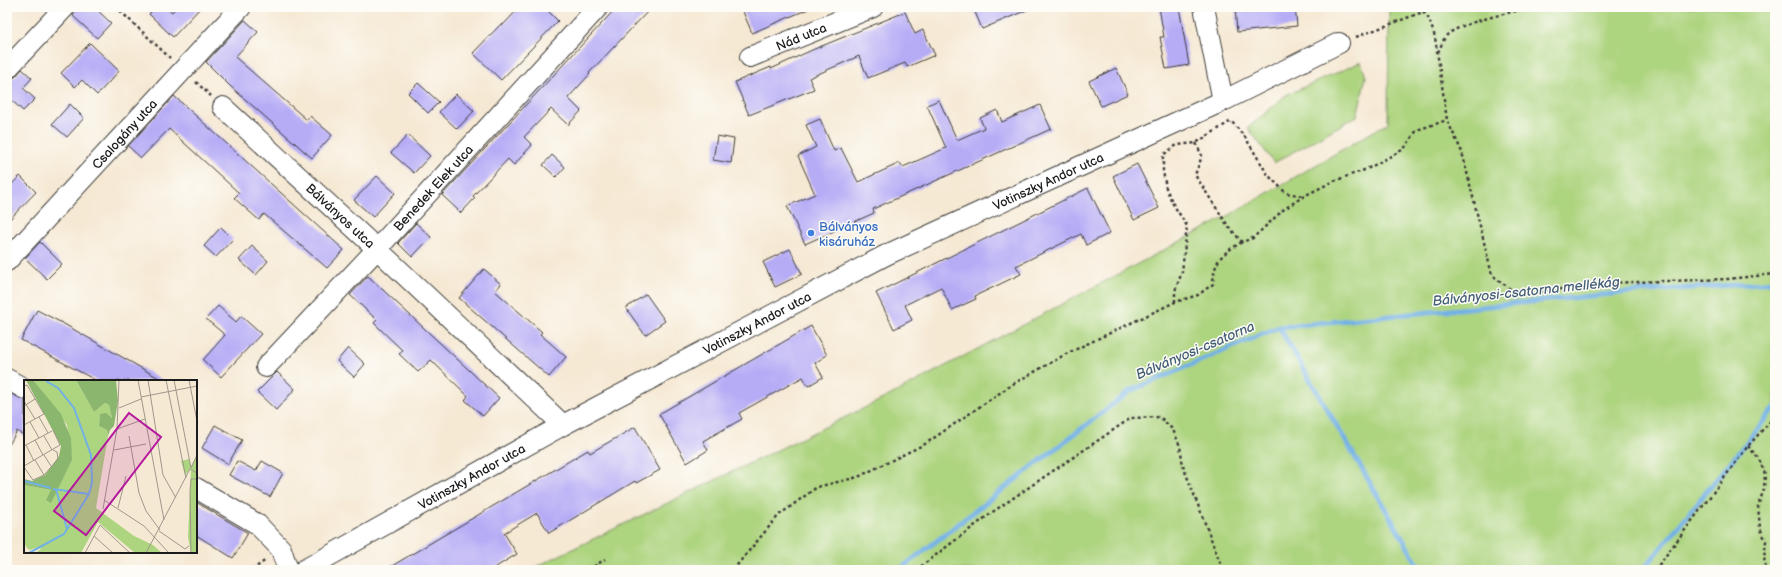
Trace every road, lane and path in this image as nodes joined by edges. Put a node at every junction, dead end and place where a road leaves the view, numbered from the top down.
1 (65, 7) edge
2 (116, 7) edge
3 (241, 7) edge
4 (598, 7) edge
5 (873, 7) edge
6 (1204, 7) edge
7 (1436, 7) edge
8 (1533, 7) edge
9 (1423, 12) junction
10 (1339, 43) joint
11 (1438, 52) junction
12 (750, 57) dead end
13 (7, 69) edge
14 (184, 70) junction
15 (1223, 101) junction
16 (223, 107) joint
17 (1447, 120) junction
18 (1196, 143) junction
19 (1304, 196) junction
20 (1242, 242) junction
21 (377, 249) junction
22 (7, 261) edge
23 (1775, 274) edge
24 (1175, 302) junction
25 (266, 368) dead end
26 (7, 379) edge
27 (24, 388) edge
28 (1775, 416) edge
29 (563, 425) junction
30 (1748, 446) junction
31 (197, 489) edge
32 (605, 559) dead end
33 (288, 570) edge
34 (304, 570) edge
35 (589, 570) edge
36 (733, 570) edge
37 (916, 570) edge
38 (1223, 570) edge
39 (1654, 570) edge
40 (1766, 570) edge

1 - 13 street
2 - 14 path
3 - 14 street, Csalogány utca
4 - 21 street, Benedek Elek utca
5 - 12 street, Nád utca
6 - 15 street
7 - 9 path
8 - 11 path
9 - 10 path
9 - 11 path
10 - 15 street, Votinszky Andor utca
11 - 17 path
14 - 16 path
14 - 22 street, Csalogány utca
15 - 29 street, Votinszky Andor utca
16 - 21 street, Bálványos utca
17 - 19 path
17 - 23 path
18 - 19 path
18 - 20 path
18 - 24 path
19 - 20 path
20 - 24 path
21 - 25 street, Benedek Elek utca
21 - 29 street, Bálványos utca
24 - 36 path
26 - 27 street
28 - 30 path
29 - 34 street, Votinszky Andor utca
30 - 39 path
30 - 40 path
31 - 33 street
32 - 35 path
37 - 38 path

